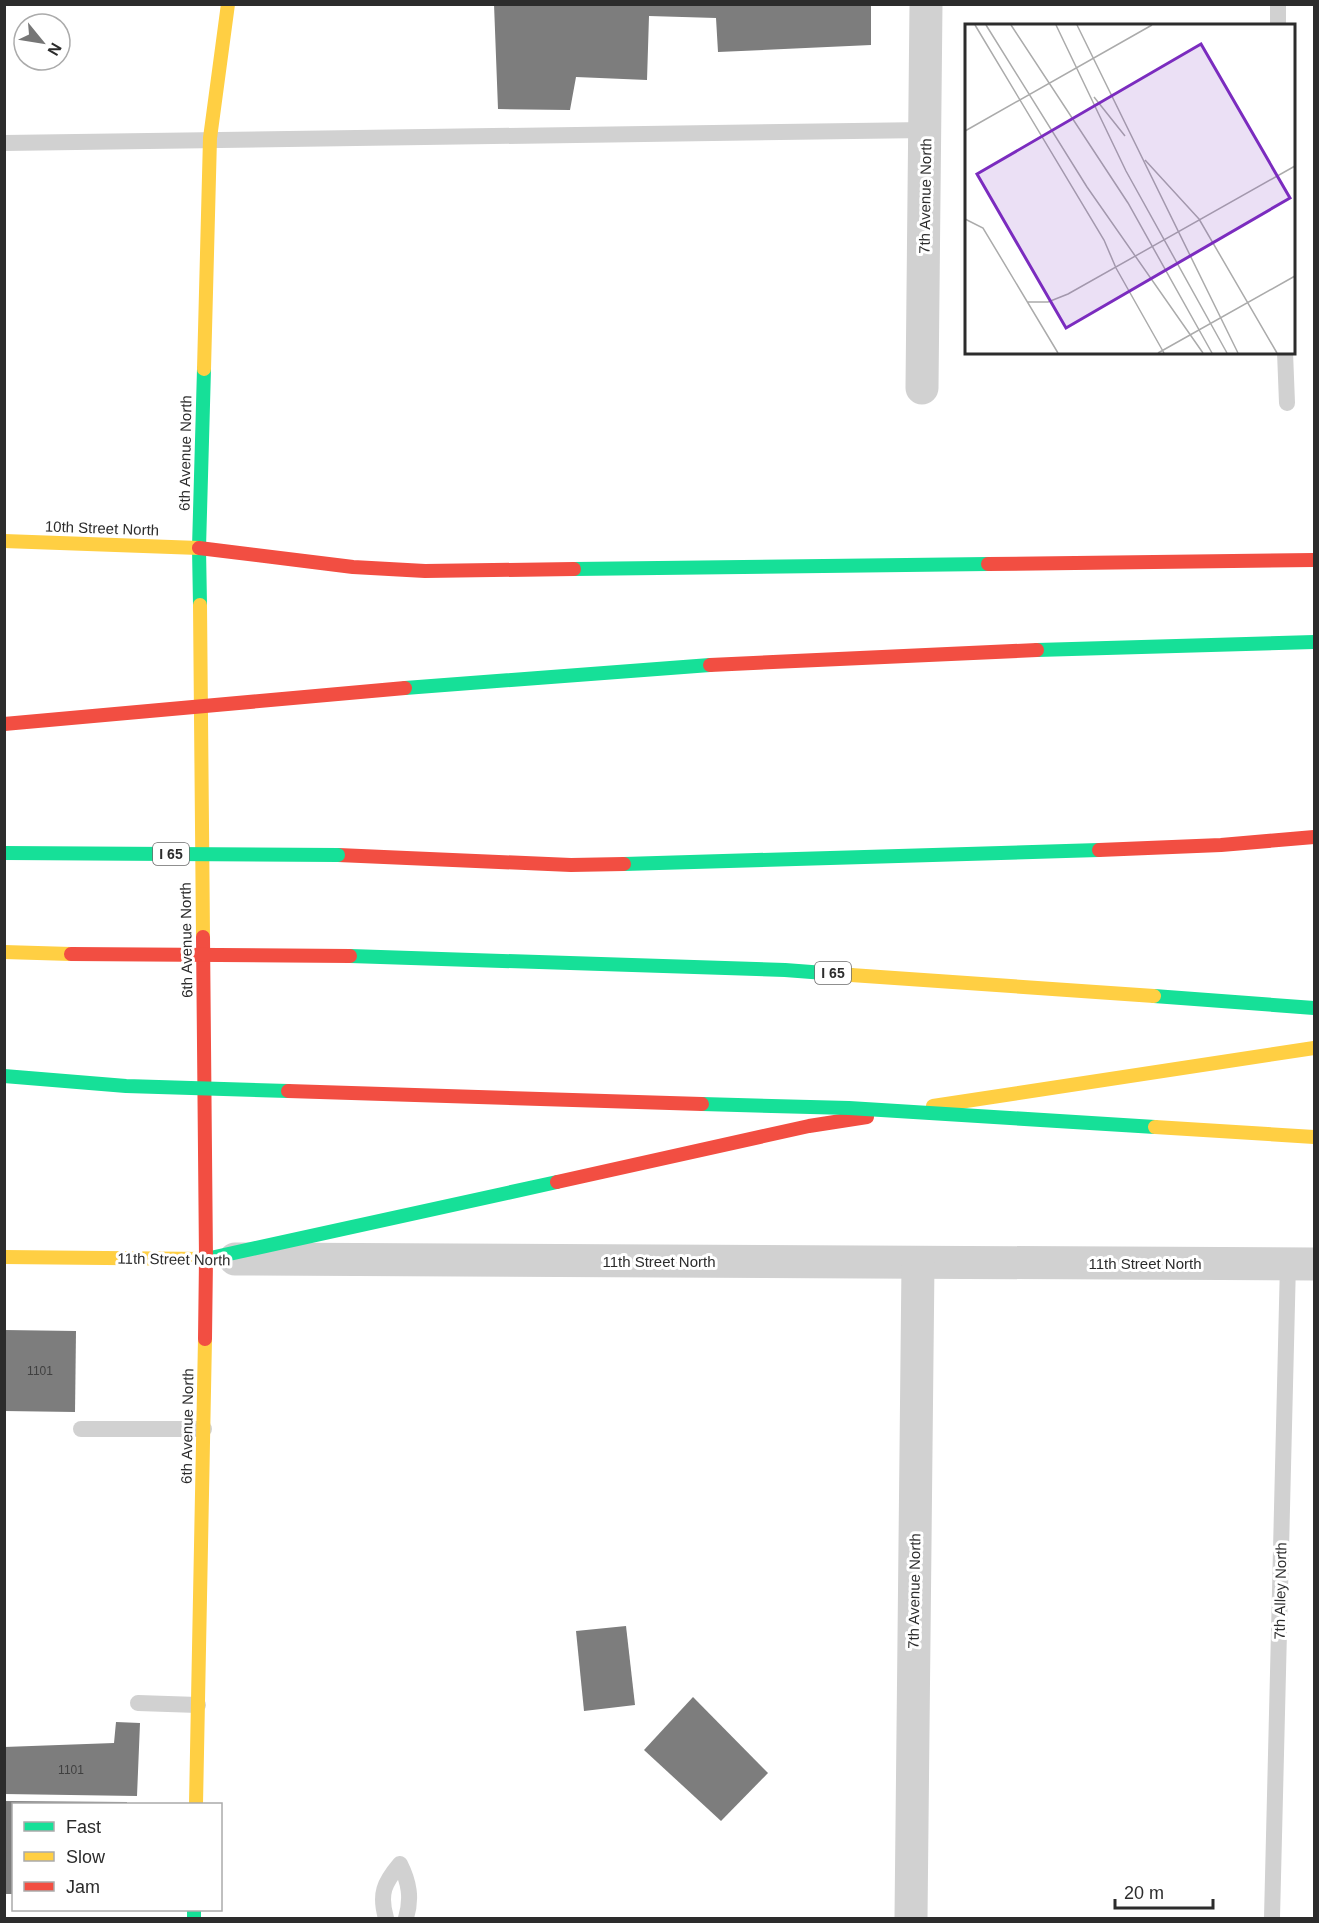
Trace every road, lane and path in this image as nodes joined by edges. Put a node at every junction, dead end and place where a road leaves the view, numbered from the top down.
1 (228, 4) edge
2 (926, 4) edge
3 (1278, 4) edge
4 (1278, 24) edge
5 (926, 129) junction
6 (210, 138) junction
7 (4, 143) edge
8 (1286, 354) edge
9 (922, 388) dead end
10 (1287, 403) dead end
11 (4, 540) edge
12 (199, 548) junction
13 (1314, 560) edge
14 (1314, 642) edge
15 (4, 724) edge
16 (1314, 837) edge
17 (4, 853) edge
18 (4, 952) edge
19 (1314, 1008) edge
20 (1314, 1048) edge
21 (4, 1076) edge
22 (1314, 1137) edge
23 (4, 1257) edge
24 (206, 1259) junction
25 (918, 1263) junction
26 (1301, 1263) edge
27 (81, 1429) dead end
28 (204, 1430) junction
29 (138, 1703) dead end
30 (198, 1705) junction
31 (196, 1803) edge
32 (386, 1918) edge
33 (406, 1918) edge
34 (911, 1918) edge
35 (1272, 1918) edge

1 - 6 main road, 6th Avenue North
2 - 5 street, 7th Avenue North
3 - 4 lane
5 - 6 lane
5 - 9 street, 7th Avenue North
6 - 7 lane
6 - 12 main road, 6th Avenue North
8 - 10 lane
11 - 12 main road, 10th Street North
12 - 13 main road, 10th Street North
12 - 24 main road, 6th Avenue North
14 - 15 main road, bridge
16 - 17 main road, I 65, bridge
18 - 19 main road, I 65, bridge
20 - 24 main road
21 - 22 main road, bridge
23 - 24 main road, 11th Street North
24 - 25 street, 11th Street North
24 - 28 main road, 6th Avenue North
25 - 26 street, 11th Street North
25 - 34 street, 7th Avenue North
26 - 35 lane, 7th Alley North
27 - 28 lane
28 - 30 main road, 6th Avenue North
29 - 30 lane
30 - 31 main road, 6th Avenue North
32 - 33 lane

